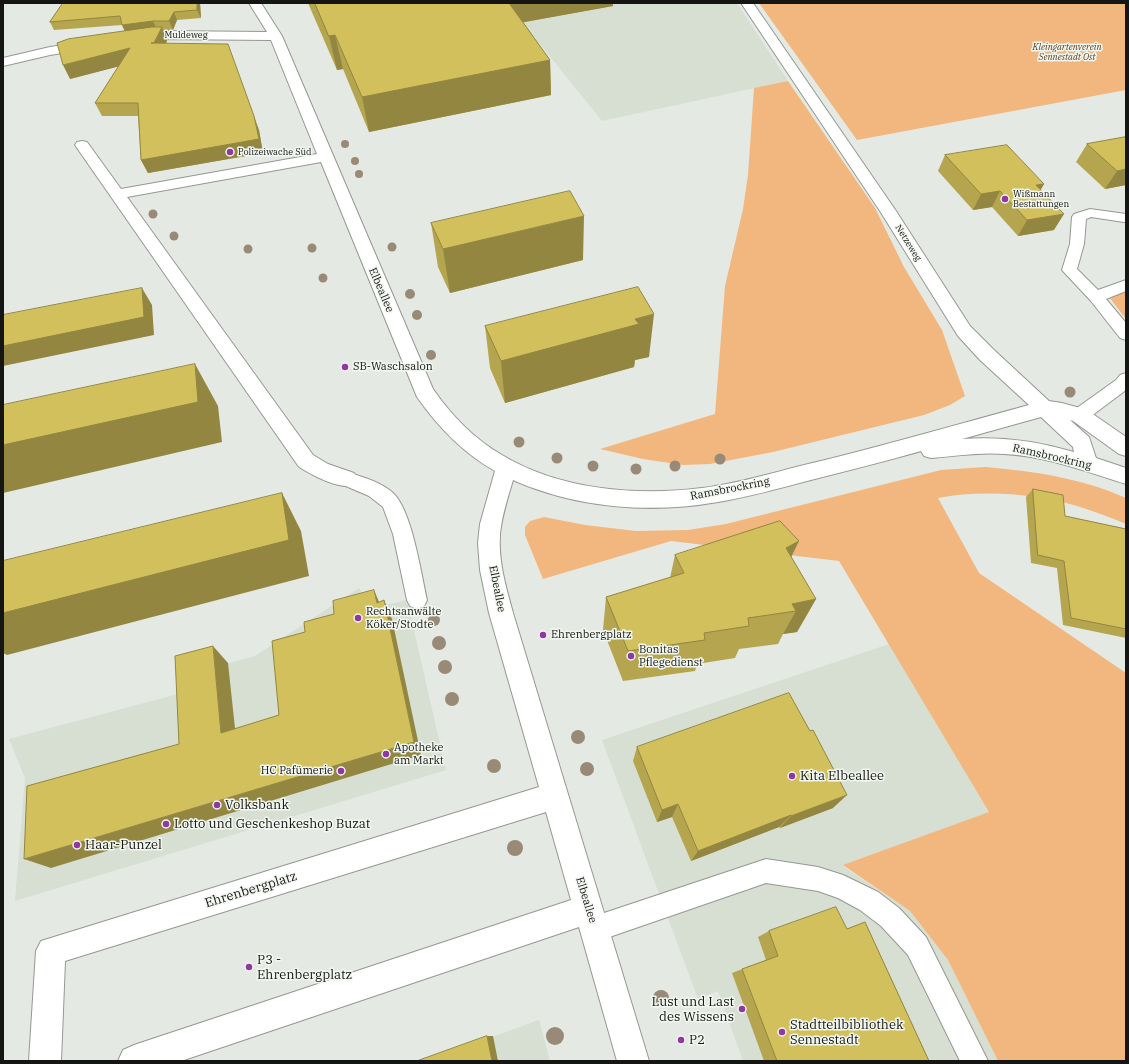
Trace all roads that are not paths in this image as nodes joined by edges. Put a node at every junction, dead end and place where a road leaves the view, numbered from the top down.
1 (255, 3) edge
2 (747, 3) edge
3 (276, 36) junction
4 (119, 40) edge
5 (104, 42) edge
6 (3, 62) edge
7 (82, 145) dead end
8 (325, 157) junction
9 (118, 194) junction
10 (1124, 218) dead end
11 (1126, 285) edge
12 (1096, 297) junction
13 (1126, 334) edge
14 (1126, 378) edge
15 (1045, 408) junction
16 (1080, 414) junction
17 (1126, 448) edge
18 (882, 455) junction
19 (1087, 464) junction
20 (506, 468) junction
21 (1126, 476) edge
22 (347, 479) joint
23 (417, 600) dead end
24 (555, 796) junction
25 (591, 919) junction
26 (45, 1061) edge
27 (134, 1061) edge
28 (633, 1061) edge
29 (974, 1061) edge

1 - 3 street, Elbeallee
2 - 15 street, Netzeweg
3 - 4 street, Muldeweg
3 - 8 street, Elbeallee
5 - 6 street
7 - 9 street
8 - 9 street
8 - 20 street, Elbeallee
9 - 22 street
10 - 12 lane
11 - 12 lane
12 - 13 lane
14 - 16 lane
15 - 16 street, Ramsbrockring
15 - 18 street, Ramsbrockring
15 - 19 street, Netzeweg
16 - 17 street, Ramsbrockring
18 - 19 street, Ramsbrockring
18 - 20 street, Ramsbrockring
19 - 21 street, Ramsbrockring
20 - 24 street, Elbeallee
22 - 23 lane
24 - 25 street, Elbeallee
24 - 26 street, Ehrenbergplatz
25 - 27 street
25 - 28 street, Elbeallee
25 - 29 lane

